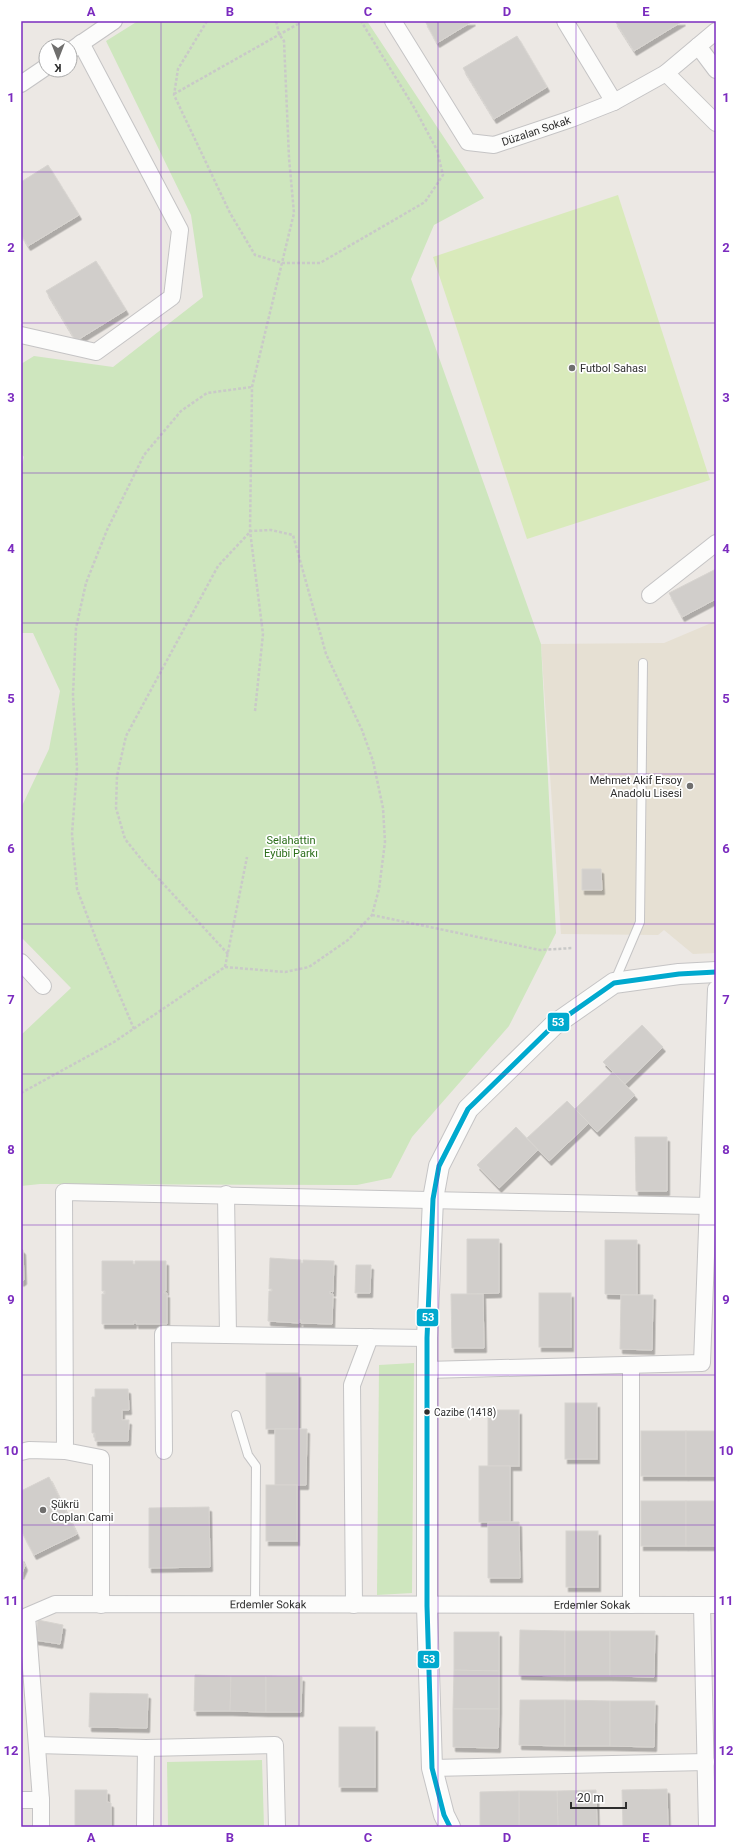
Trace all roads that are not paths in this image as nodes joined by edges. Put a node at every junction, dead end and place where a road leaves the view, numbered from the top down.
1 (114, 21) edge
2 (393, 21) edge
3 (565, 21) edge
4 (94, 27) edge
5 (716, 30) edge
6 (78, 45) edge
7 (698, 46) junction
8 (78, 51) edge
9 (716, 70) edge
10 (38, 72) edge
11 (666, 73) junction
12 (21, 84) edge
13 (614, 102) junction
14 (716, 123) edge
15 (21, 335) edge
16 (716, 543) edge
17 (650, 595) dead end
18 (643, 664) dead end
19 (21, 962) edge
20 (716, 972) edge
21 (614, 983) junction
22 (43, 986) dead end
23 (716, 989) edge
24 (226, 1194) junction
25 (433, 1199) junction
26 (708, 1206) junction
27 (228, 1335) junction
28 (370, 1337) junction
29 (427, 1338) junction
30 (709, 1363) edge
31 (631, 1365) junction
32 (426, 1370) junction
33 (236, 1415) dead end
34 (65, 1451) junction
35 (164, 1451) dead end
36 (21, 1452) edge
37 (101, 1605) junction
38 (255, 1605) junction
39 (354, 1605) junction
40 (631, 1605) junction
41 (709, 1605) edge
42 (427, 1606) junction
43 (24, 1613) edge
44 (26, 1661) edge
45 (37, 1745) junction
46 (146, 1748) junction
47 (706, 1762) junction
48 (432, 1768) junction
49 (21, 1800) edge
50 (41, 1800) junction
51 (41, 1827) edge
52 (145, 1827) edge
53 (277, 1827) edge
54 (450, 1827) edge
55 (707, 1827) edge

1 - 4 street
2 - 13 street, Düzalan Sokak
3 - 13 street
4 - 6 street
5 - 7 street, Düzalan Sokak
7 - 9 street
7 - 11 street, Düzalan Sokak
8 - 15 street
10 - 12 street
11 - 13 street, Düzalan Sokak
11 - 14 street
16 - 17 street
18 - 21 lane
19 - 22 street
20 - 21 street
21 - 25 street
23 - 26 street
24 - 25 street
24 - 27 street
24 - 34 street
25 - 26 street
25 - 29 street
26 - 30 street
27 - 28 street
27 - 35 street
28 - 29 street
28 - 39 street
29 - 32 street
30 - 31 street
31 - 32 street
31 - 40 street
32 - 42 street
33 - 38 lane
34 - 36 street
34 - 37 street
37 - 38 street, Erdemler Sokak
37 - 43 street, Erdemler Sokak
38 - 39 street, Erdemler Sokak
39 - 42 street, Erdemler Sokak
40 - 41 street, Erdemler Sokak
40 - 42 street, Erdemler Sokak
41 - 47 street
42 - 48 street
43 - 44 street, Erdemler Sokak
44 - 45 street, Erdemler Sokak
45 - 46 street
45 - 50 street, Erdemler Sokak
46 - 52 street
46 - 53 street
47 - 48 street
47 - 55 street
48 - 54 street
49 - 50 street
50 - 51 street, Erdemler Sokak

